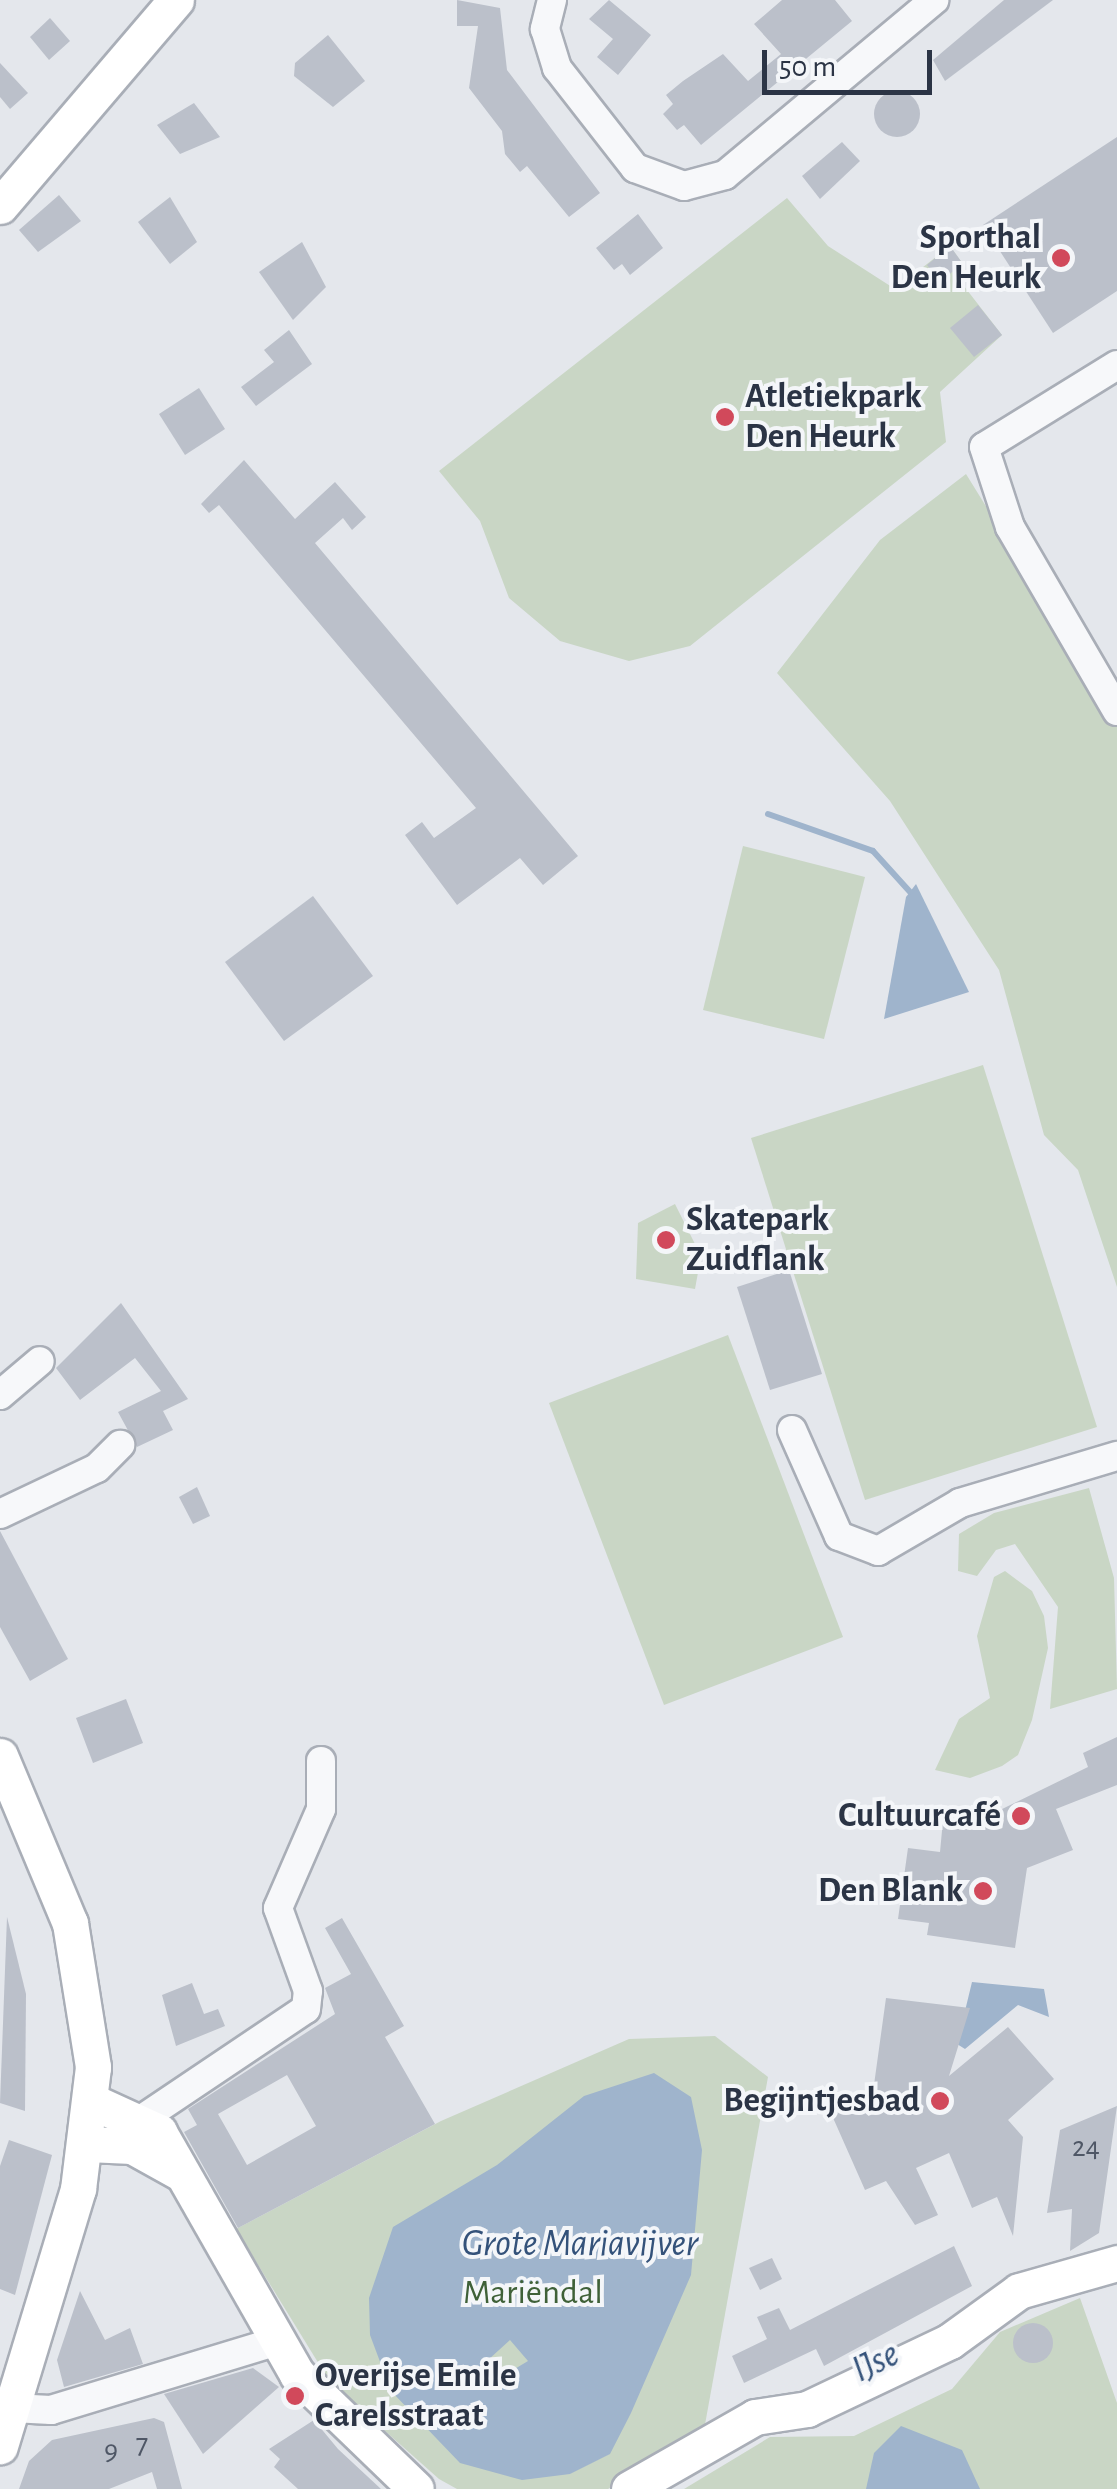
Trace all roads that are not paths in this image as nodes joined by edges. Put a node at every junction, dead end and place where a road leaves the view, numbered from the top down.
1 (176, 0) edge
2 (552, 0) edge
3 (934, 0) edge
4 (0, 206) edge
5 (1117, 365) edge
6 (1117, 712) edge
7 (40, 1361) dead end
8 (0, 1395) edge
9 (792, 1430) dead end
10 (120, 1445) dead end
11 (1117, 1456) edge
12 (0, 1514) edge
13 (0, 1756) edge
14 (320, 1760) dead end
15 (91, 2102) junction
16 (142, 2120) junction
17 (87, 2144) junction
18 (180, 2172) junction
19 (1117, 2262) edge
20 (275, 2342) junction
21 (12, 2408) junction
22 (0, 2446) edge
23 (416, 2489) edge
24 (628, 2489) edge

1 - 4 main road
2 - 3 street
5 - 6 street
7 - 8 street
9 - 11 street
10 - 12 street
13 - 15 main road
14 - 16 street
15 - 16 main road
15 - 17 main road
16 - 18 main road
17 - 18 main road
17 - 21 main road
18 - 20 main road
19 - 24 main road
20 - 21 street
20 - 23 main road
21 - 22 main road

